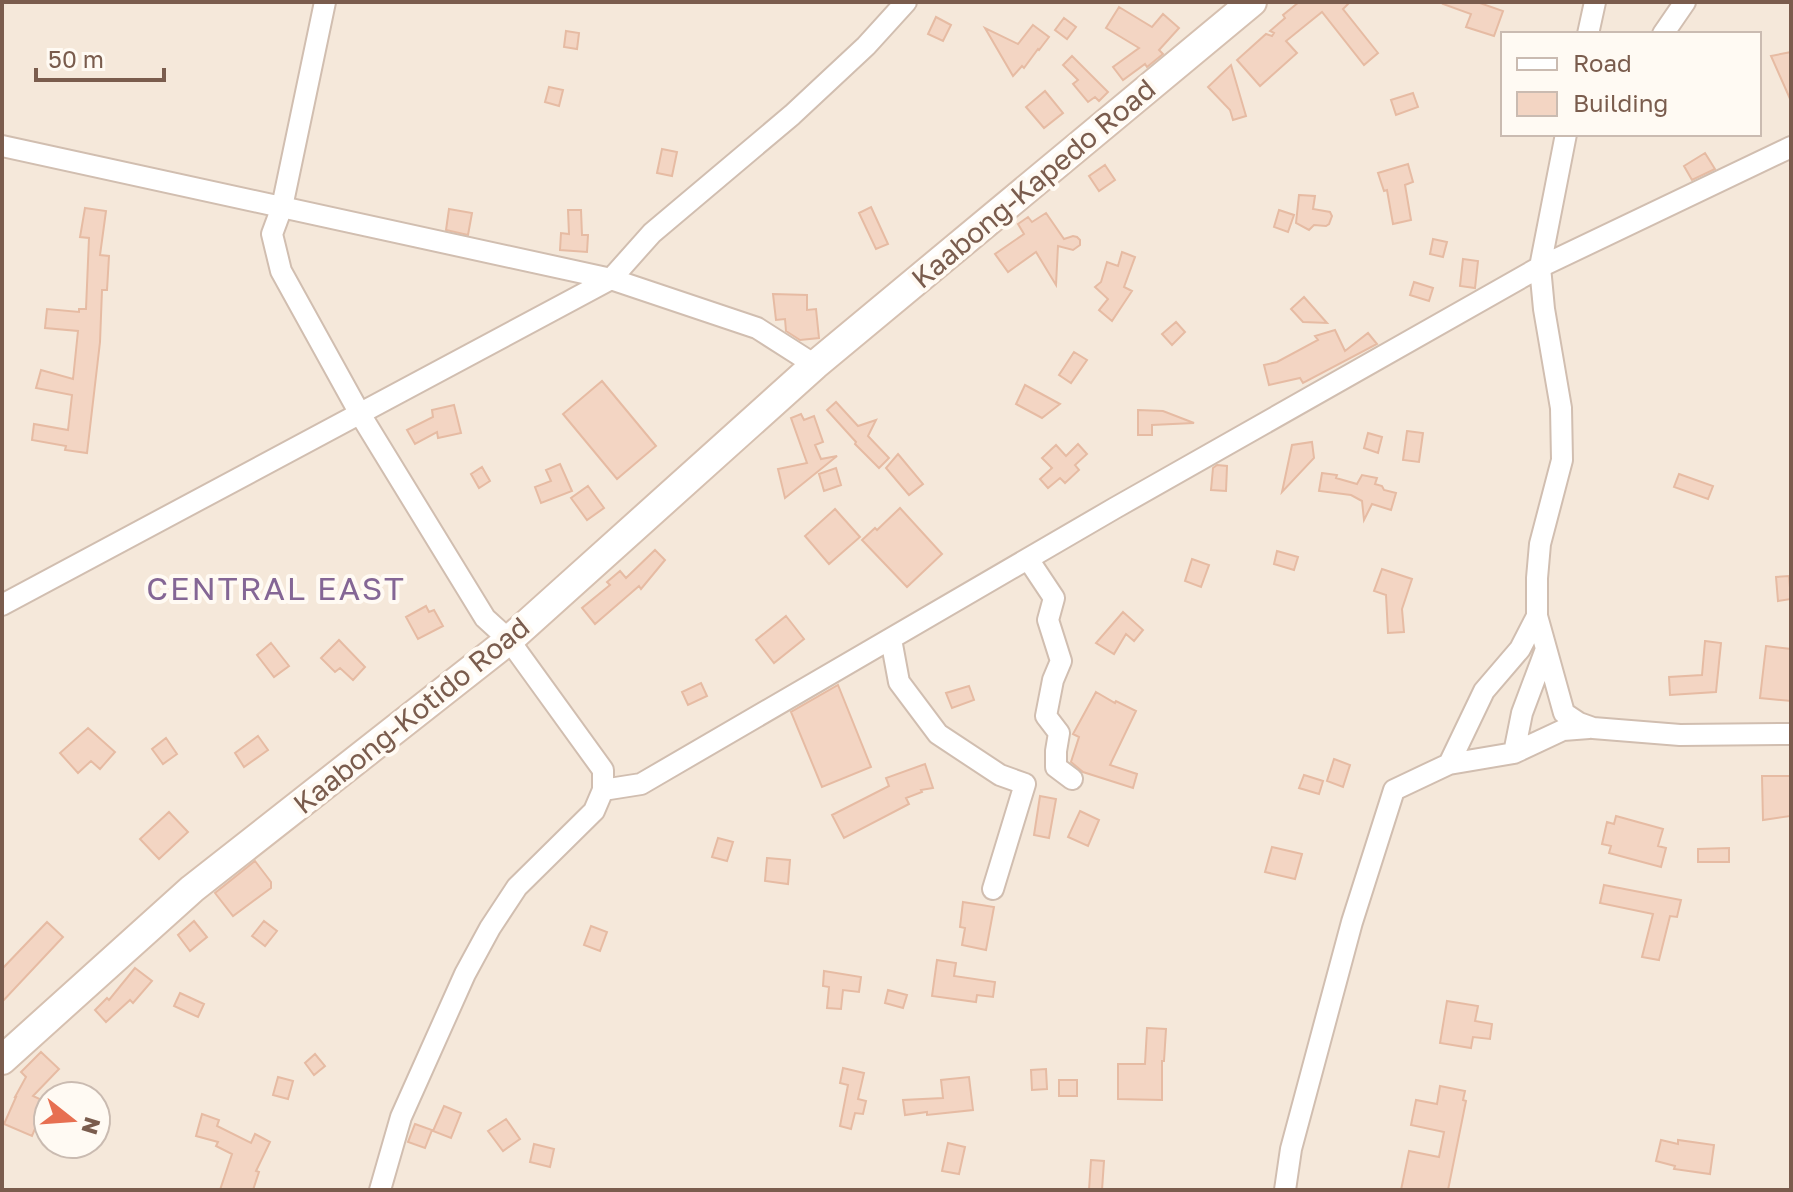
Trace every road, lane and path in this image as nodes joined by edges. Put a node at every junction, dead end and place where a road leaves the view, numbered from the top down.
1 (325, 2) edge
2 (906, 2) edge
3 (1252, 2) edge
4 (1595, 2) edge
5 (1685, 2) edge
6 (1588, 32) edge
7 (1664, 32) edge
8 (1566, 136) edge
9 (2, 146) edge
10 (1791, 147) edge
11 (282, 207) junction
12 (1540, 267) junction
13 (611, 279) junction
14 (815, 365) junction
15 (360, 414) junction
16 (1028, 559) junction
17 (2, 605) edge
18 (1537, 616) junction
19 (891, 639) junction
20 (509, 640) junction
21 (1546, 649) junction
22 (1593, 728) junction
23 (1791, 734) edge
24 (1514, 753) junction
25 (1449, 764) junction
26 (1072, 779) dead end
27 (603, 790) junction
28 (993, 889) dead end
29 (2, 1060) edge
30 (380, 1190) edge
31 (1285, 1190) edge

1 - 11 street
2 - 13 street
3 - 14 main road, Kaabong-Kapedo Road
4 - 6 street
5 - 7 street
8 - 12 street
9 - 11 street
10 - 12 street
11 - 13 street
11 - 15 street
12 - 16 street
12 - 18 street
13 - 14 street
13 - 15 street
14 - 20 main road, Kaabong-Kotido Road
15 - 17 street
15 - 20 street
16 - 19 street
16 - 26 street
18 - 21 street
18 - 25 street
19 - 27 street
19 - 28 street
20 - 27 street
20 - 29 main road, Kaabong-Kotido Road
21 - 22 street
21 - 24 street
22 - 23 street
22 - 24 street
24 - 25 street
25 - 31 street
27 - 30 street

